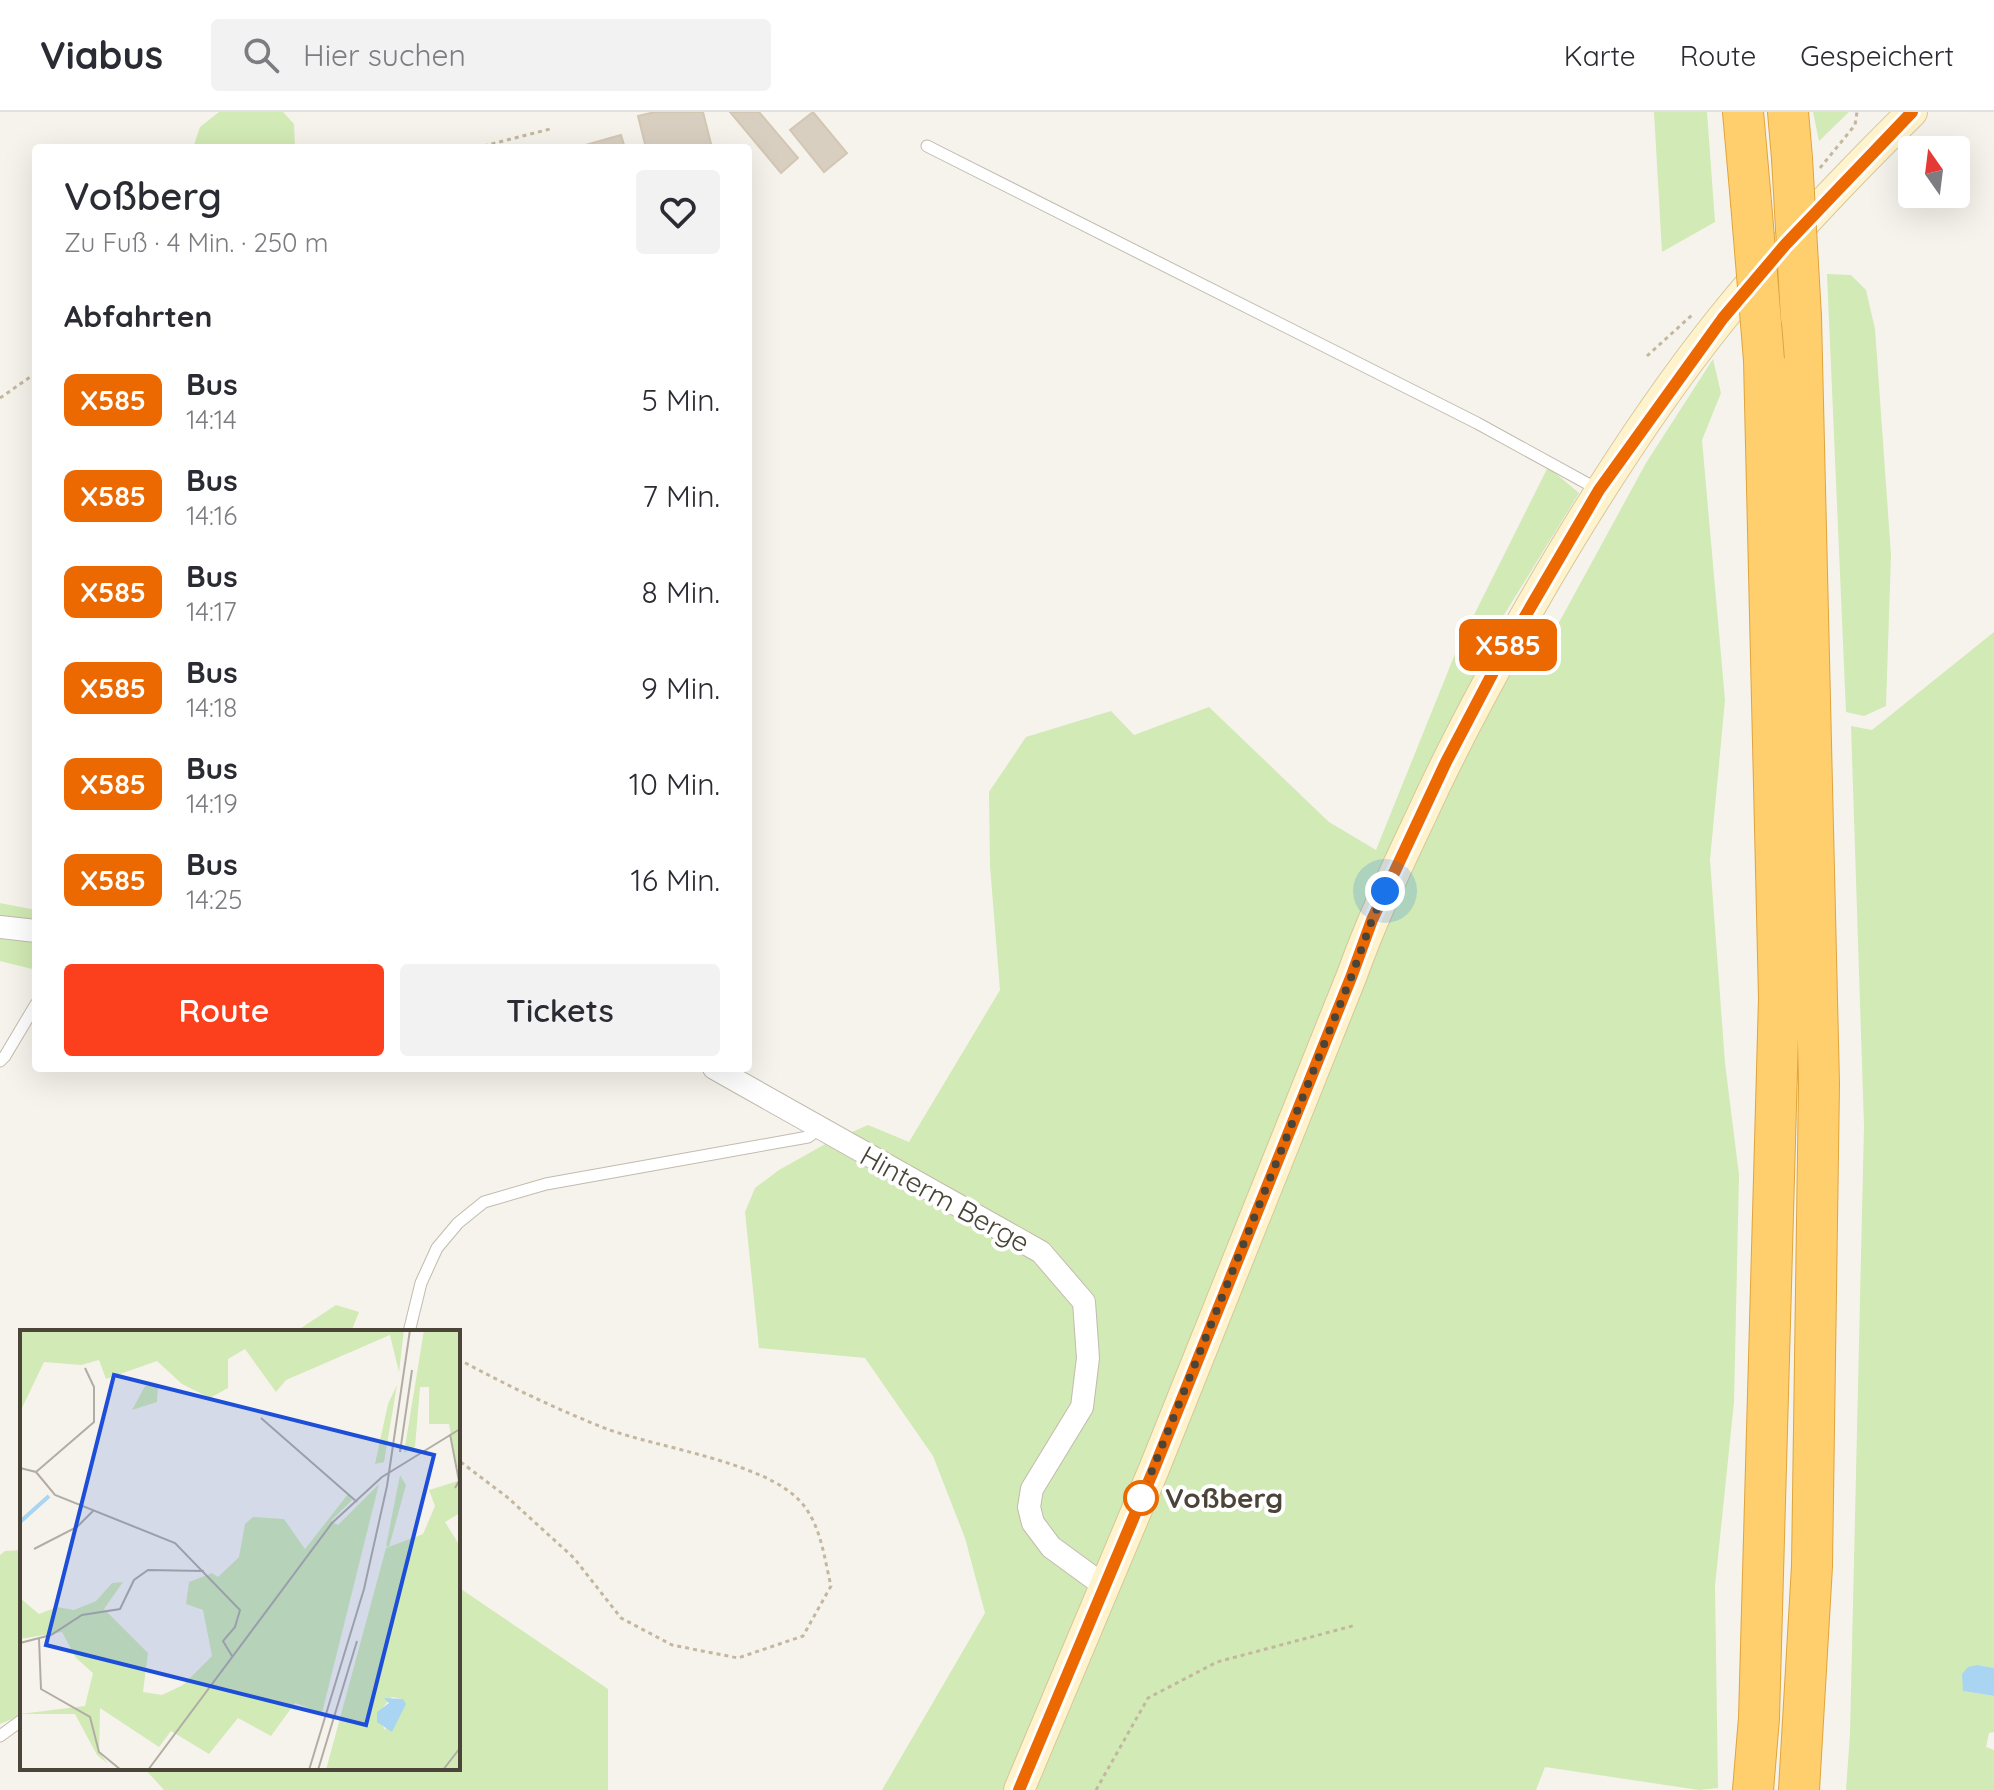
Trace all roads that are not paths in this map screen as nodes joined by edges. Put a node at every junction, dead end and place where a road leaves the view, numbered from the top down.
1 (1743, 112) edge
2 (1788, 112) edge
3 (1912, 112) edge
4 (927, 146) dead end
5 (1604, 493) junction
6 (0, 927) edge
7 (32, 931) edge
8 (32, 1010) edge
9 (0, 1061) edge
10 (721, 1072) edge
11 (819, 1129) junction
12 (409, 1330) edge
13 (1103, 1585) junction
14 (20, 1721) edge
15 (0, 1736) edge
16 (1019, 1790) edge
17 (1753, 1790) edge
18 (1799, 1790) edge

1 - 17 highway, bridge
2 - 18 highway, bridge
3 - 5 main road
4 - 5 lane
5 - 13 main road
6 - 7 street
8 - 9 lane
10 - 11 street, Hinterm Berge
11 - 12 lane
11 - 13 street, Hinterm Berge
13 - 16 main road
14 - 15 lane

